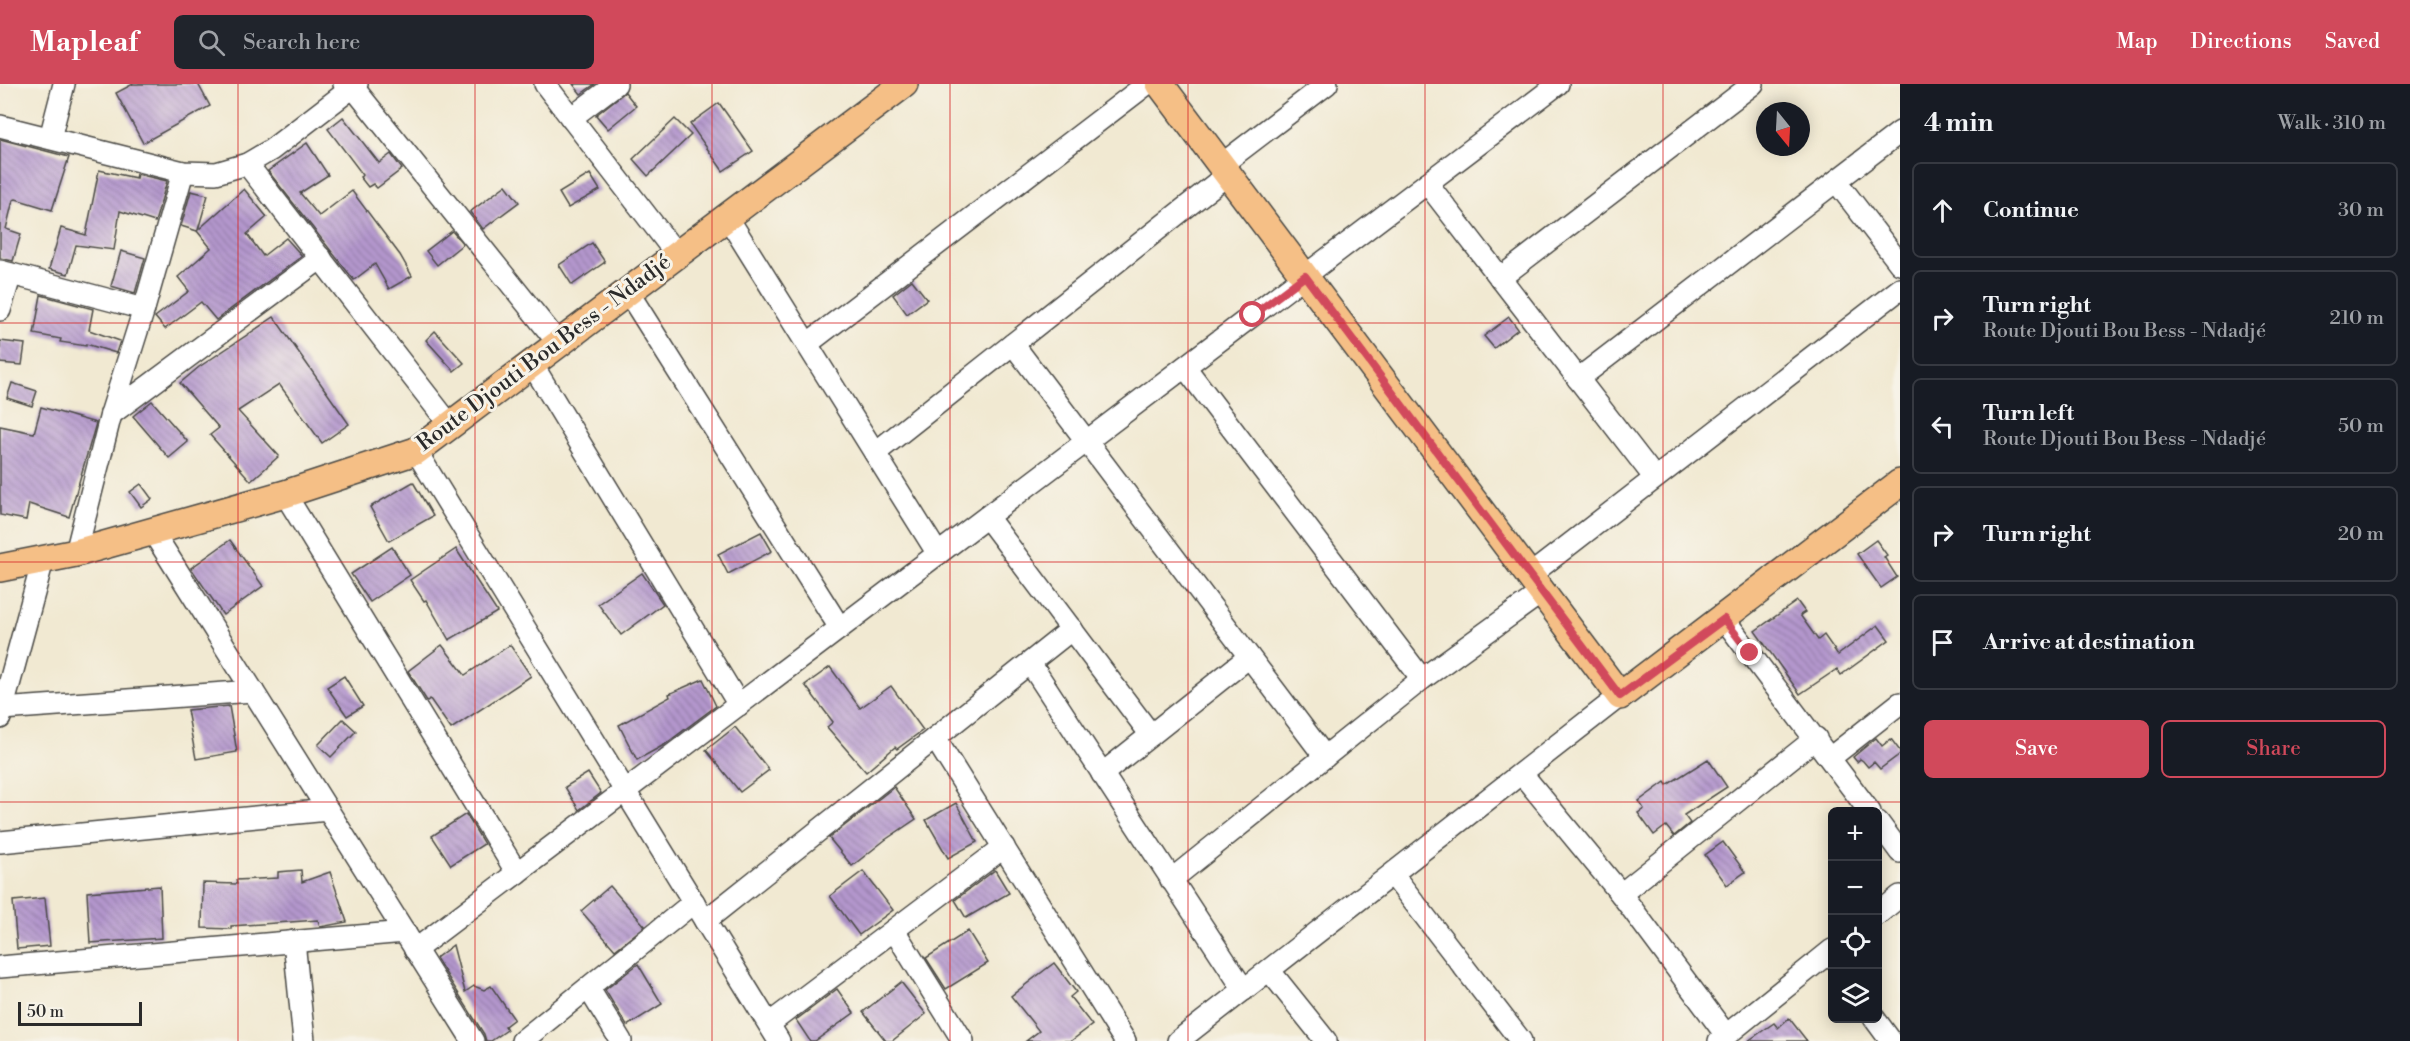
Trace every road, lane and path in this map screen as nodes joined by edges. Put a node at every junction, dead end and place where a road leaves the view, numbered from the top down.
1 (64, 84) edge
2 (545, 84) edge
3 (616, 84) edge
4 (904, 84) edge
5 (1148, 84) edge
6 (1160, 84) edge
7 (1327, 84) edge
8 (1558, 84) edge
9 (1753, 84) edge
10 (351, 85) edge
11 (572, 118) junction
12 (0, 126) edge
13 (1900, 132) edge
14 (50, 138) junction
15 (247, 164) junction
16 (1224, 170) junction
17 (183, 172) junction
18 (1836, 181) junction
19 (1427, 183) junction
20 (728, 218) junction
21 (677, 255) junction
22 (321, 258) junction
23 (1900, 264) edge
24 (5, 273) edge
25 (1305, 276) junction
26 (1500, 278) junction
27 (1900, 288) edge
28 (628, 292) junction
29 (144, 309) junction
30 (0, 310) edge
31 (559, 344) junction
32 (807, 344) junction
33 (1012, 344) junction
34 (531, 364) junction
35 (1185, 367) junction
36 (1578, 379) junction
37 (111, 414) junction
38 (450, 425) junction
39 (1086, 442) junction
40 (416, 451) junction
41 (875, 453) junction
42 (1654, 477) junction
43 (1900, 483) edge
44 (285, 494) junction
45 (987, 517) junction
46 (153, 532) junction
47 (76, 553) junction
48 (938, 554) junction
49 (43, 560) junction
50 (0, 568) edge
51 (1536, 584) junction
52 (1724, 619) junction
53 (840, 628) junction
54 (1072, 629) junction
55 (1249, 657) junction
56 (1030, 663) junction
57 (1422, 679) junction
58 (253, 691) junction
59 (1620, 696) junction
60 (1900, 703) edge
61 (739, 705) junction
62 (1, 714) edge
63 (1151, 735) junction
64 (935, 738) junction
65 (1816, 738) junction
66 (1325, 757) junction
67 (1830, 758) junction
68 (1102, 774) junction
69 (1522, 774) junction
70 (625, 791) junction
71 (1866, 807) edge
72 (328, 810) junction
73 (1882, 827) edge
74 (0, 842) edge
75 (1004, 847) junction
76 (1900, 852) edge
77 (517, 873) junction
78 (1393, 874) junction
79 (1171, 880) junction
80 (1621, 894) junction
81 (1900, 896) edge
82 (694, 902) junction
83 (1882, 911) edge
84 (705, 921) junction
85 (894, 930) junction
86 (405, 932) junction
87 (294, 941) junction
88 (415, 950) junction
89 (1828, 959) edge
90 (0, 967) edge
91 (1269, 970) junction
92 (589, 989) junction
93 (1244, 990) junction
94 (1878, 1023) edge
95 (774, 1033) edge
96 (1723, 1038) edge
97 (304, 1041) edge
98 (473, 1041) edge
99 (522, 1041) edge
100 (621, 1041) edge
101 (963, 1041) edge
102 (1125, 1041) edge
103 (1178, 1041) edge
104 (1326, 1041) edge
105 (1521, 1041) edge
106 (1891, 1041) edge

1 - 14 street
2 - 11 street
3 - 11 street
4 - 20 main road, Route Djouti Bou Bess - Ndadjé
5 - 32 street
6 - 16 main road
7 - 16 street
8 - 19 street
9 - 26 street
10 - 15 street
10 - 31 street
11 - 21 street
12 - 14 street
13 - 18 street
14 - 17 street
15 - 17 street
15 - 22 street
16 - 25 main road
16 - 33 street
17 - 29 street
18 - 23 street
18 - 36 street
19 - 25 street
19 - 26 street
20 - 21 main road, Route Djouti Bou Bess - Ndadjé
20 - 32 street
21 - 28 main road, Route Djouti Bou Bess - Ndadjé
22 - 37 street
22 - 38 street
24 - 29 street
24 - 30 street
25 - 35 street
25 - 51 main road
26 - 36 street
27 - 42 street
28 - 31 main road, Route Djouti Bou Bess - Ndadjé
28 - 53 street
29 - 37 street
31 - 34 main road, Route Djouti Bou Bess - Ndadjé
32 - 41 street
33 - 39 street
33 - 41 street
34 - 38 main road, Route Djouti Bou Bess - Ndadjé
34 - 61 street
35 - 39 street
35 - 57 street
36 - 42 street
37 - 47 street
38 - 40 main road, Route Djouti Bou Bess - Ndadjé
39 - 45 street
39 - 55 street
40 - 44 main road, Route Djouti Bou Bess - Ndadjé
40 - 70 street
41 - 48 street
42 - 51 street
43 - 52 main road
44 - 46 main road, Route Djouti Bou Bess - Ndadjé
44 - 77 street
45 - 48 street
45 - 54 street
46 - 47 main road, Route Djouti Bou Bess - Ndadjé
46 - 58 street
47 - 49 main road, Route Djouti Bou Bess - Ndadjé
48 - 53 street
49 - 50 main road, Route Djouti Bou Bess - Ndadjé
49 - 62 street
51 - 57 street
51 - 59 main road
52 - 59 main road
52 - 65 street
53 - 61 street
54 - 56 street
54 - 63 street
55 - 63 street
55 - 66 street
56 - 64 street
56 - 68 street
57 - 66 street
58 - 62 street
58 - 72 street
59 - 69 street
60 - 67 street
61 - 70 street
63 - 68 street
64 - 75 street
64 - 84 street
65 - 67 street
65 - 80 street
66 - 79 street
67 - 71 street
68 - 79 street
69 - 78 street
69 - 80 street
70 - 77 street
70 - 82 street
72 - 74 street
72 - 86 street
73 - 76 street
75 - 85 street
75 - 102 street
77 - 88 street
78 - 91 street
78 - 105 street
79 - 93 street
80 - 96 street
81 - 83 street
82 - 84 street
82 - 92 street
84 - 95 street
85 - 95 street
85 - 101 street
86 - 87 street
86 - 88 street
87 - 90 street
87 - 97 street
88 - 98 street
89 - 96 street
91 - 93 street
91 - 104 street
92 - 99 street
92 - 100 street
93 - 103 street
94 - 106 street

